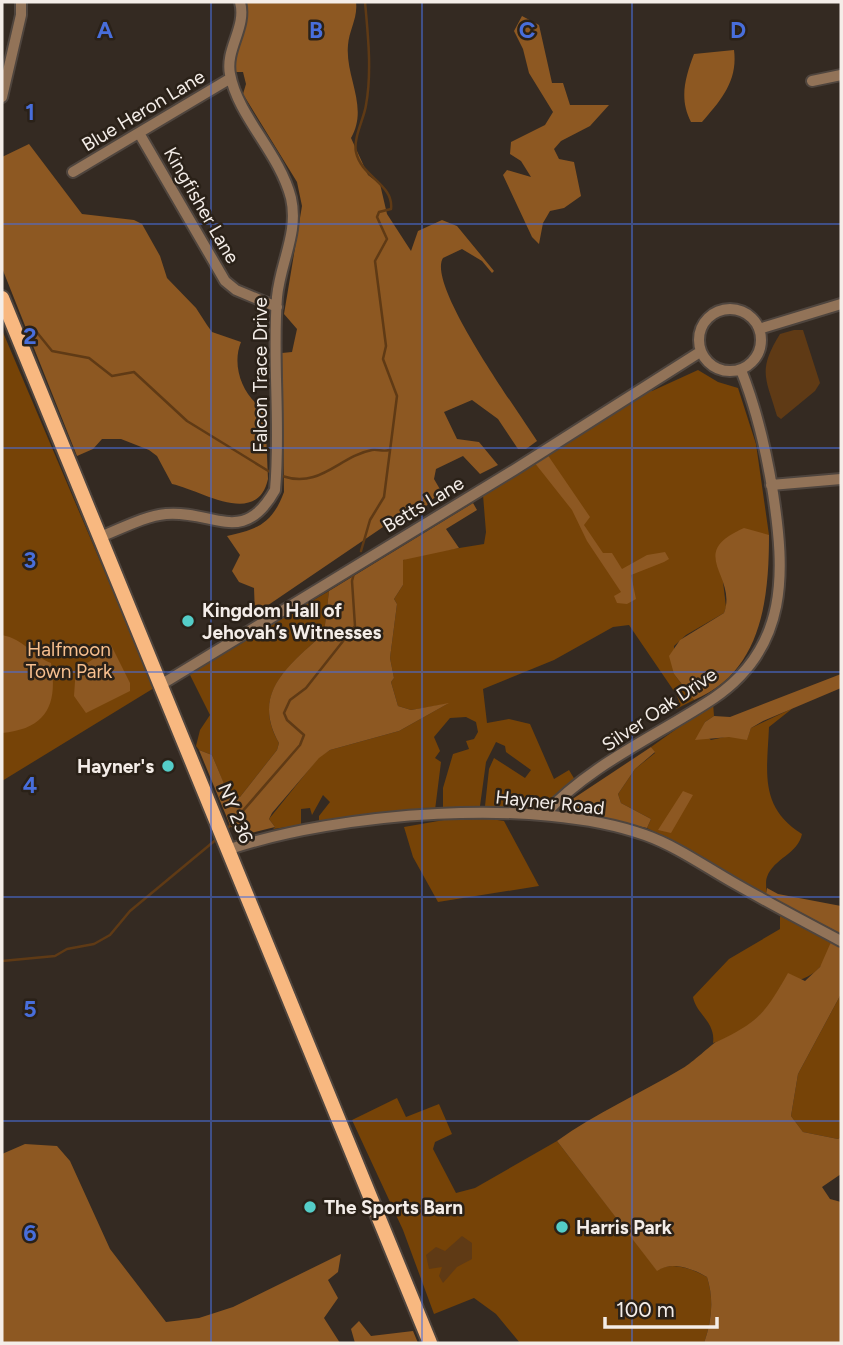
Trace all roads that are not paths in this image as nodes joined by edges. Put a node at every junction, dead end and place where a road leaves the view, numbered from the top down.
1 (21, 2) edge
2 (240, 2) edge
3 (841, 75) edge
4 (231, 78) junction
5 (812, 81) dead end
6 (2, 97) edge
7 (139, 133) junction
8 (74, 172) dead end
9 (2, 298) edge
10 (841, 303) edge
11 (277, 307) junction
12 (758, 329) junction
13 (701, 352) junction
14 (741, 370) junction
15 (841, 479) edge
16 (771, 485) junction
17 (100, 537) junction
18 (162, 684) junction
19 (544, 815) junction
20 (230, 849) junction
21 (841, 941) edge
22 (430, 1343) edge

1 - 6 street
2 - 4 street, Falcon Trace Drive
3 - 5 street
4 - 7 street, Blue Heron Lane
4 - 11 street, Falcon Trace Drive
7 - 8 street, Blue Heron Lane
7 - 11 street, Kingfisher Lane
9 - 17 main road, NY 236 / NY 236
10 - 12 street
11 - 17 street, Falcon Trace Drive
12 - 13 street
12 - 14 street
13 - 14 street
13 - 18 street, Betts Lane
14 - 16 street, Silver Oak Drive
15 - 16 street
16 - 19 street, Silver Oak Drive
17 - 18 main road, NY 236 / NY 236
18 - 20 main road, NY 236 / NY 236
19 - 20 street, Hayner Road
19 - 21 street, Hayner Road
20 - 22 main road, NY 236 / NY 236

